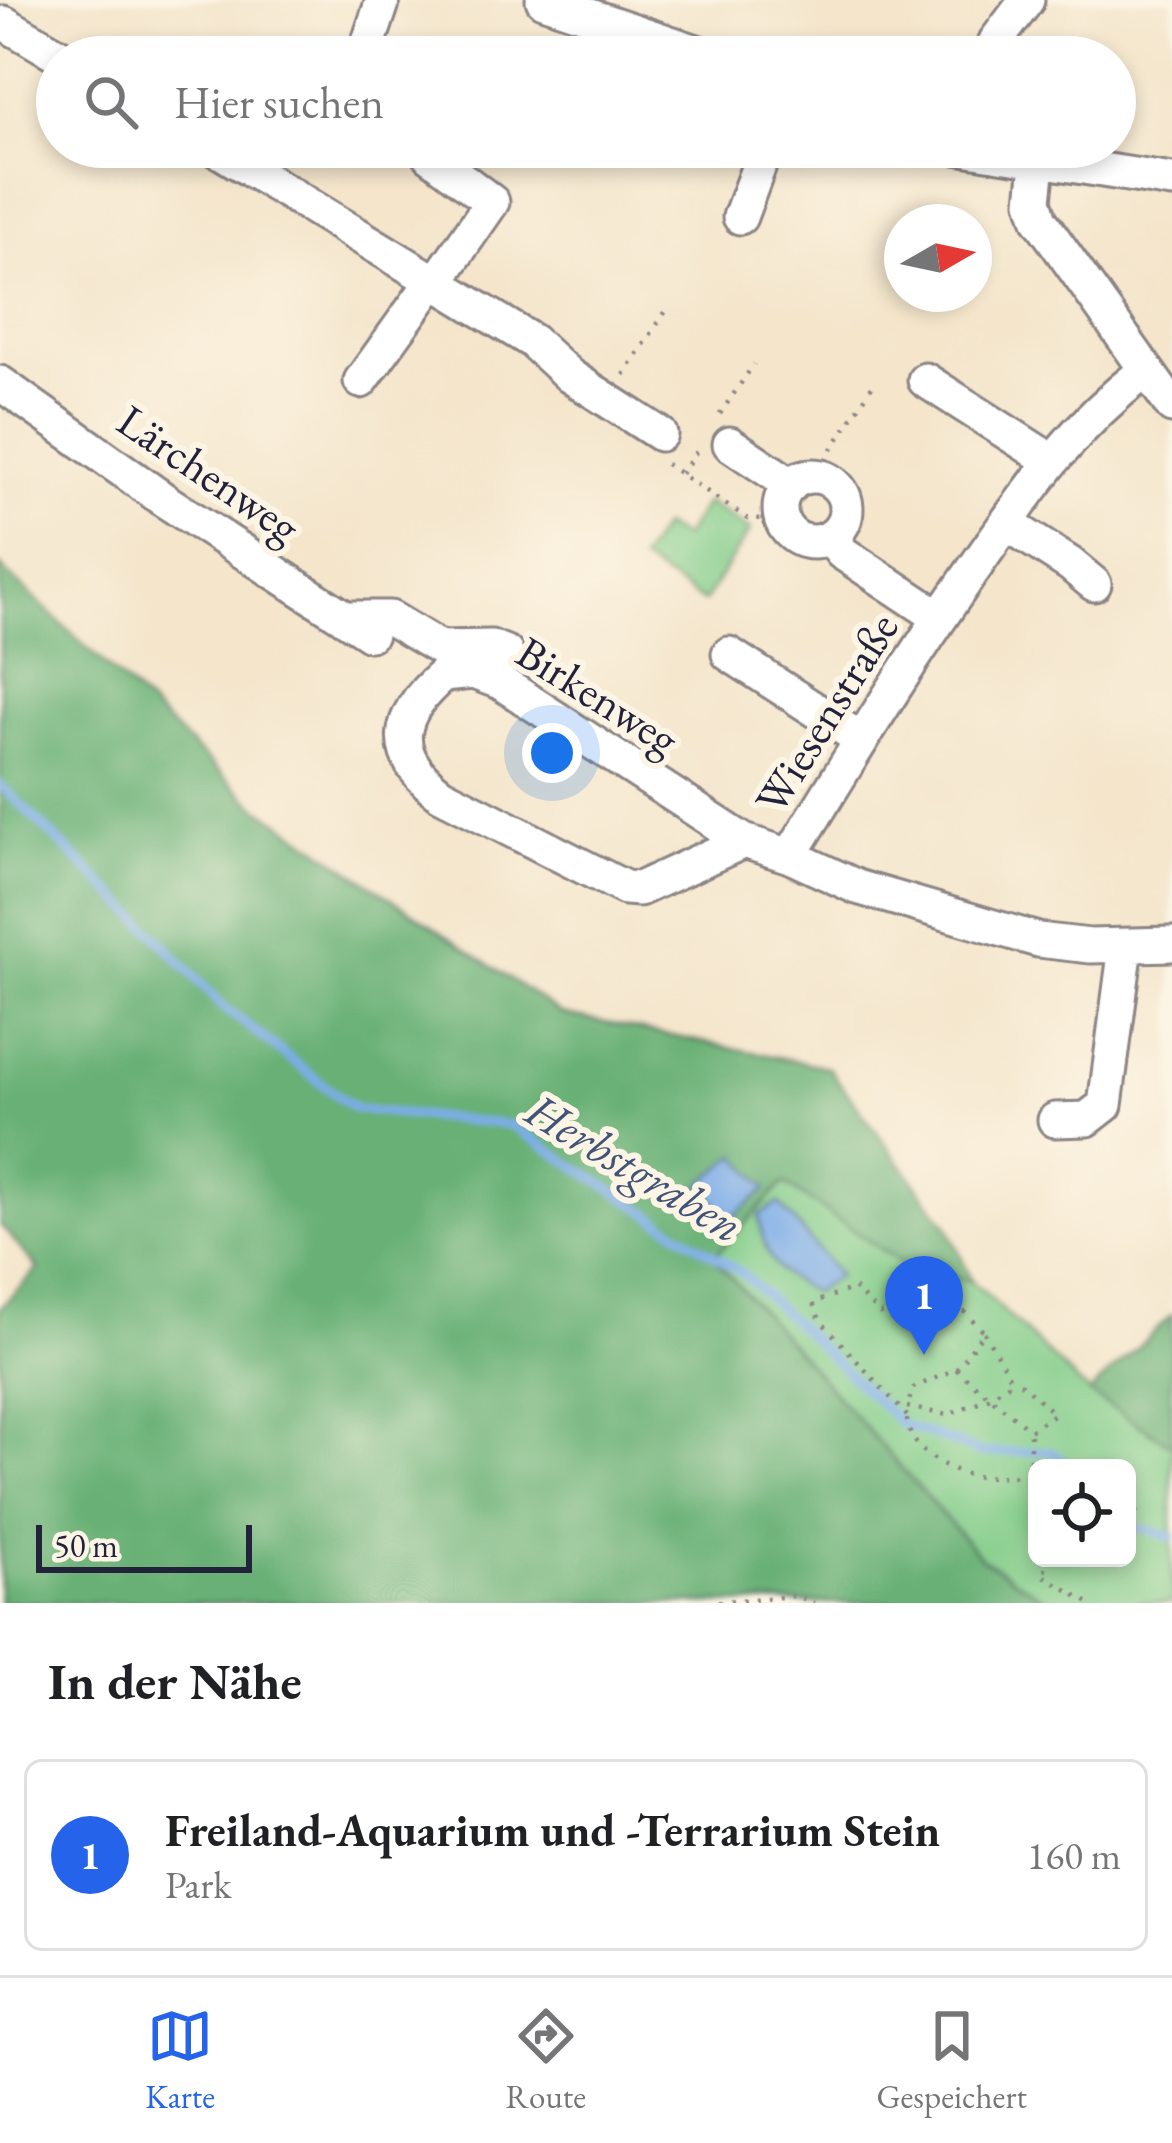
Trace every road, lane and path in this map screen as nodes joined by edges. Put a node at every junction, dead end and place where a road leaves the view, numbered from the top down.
1 (383, 0) edge
2 (543, 0) edge
3 (1027, 0) edge
4 (5, 18) edge
5 (371, 36) edge
6 (650, 36) edge
7 (1000, 36) edge
8 (36, 39) edge
9 (248, 168) edge
10 (447, 168) edge
11 (758, 168) edge
12 (1037, 168) edge
13 (1075, 168) edge
14 (1172, 181) edge
15 (740, 218) dead end
16 (435, 282) junction
17 (668, 308) dead end
18 (1145, 371) junction
19 (925, 380) dead end
20 (362, 381) dead end
21 (0, 383) edge
22 (874, 383) dead end
23 (618, 384) dead end
24 (1172, 406) edge
25 (660, 434) dead end
26 (730, 444) dead end
27 (1050, 460) junction
28 (803, 480) junction
29 (1006, 523) junction
30 (832, 536) junction
31 (1094, 584) dead end
32 (939, 617) junction
33 (506, 653) dead end
34 (729, 654) dead end
35 (862, 740) junction
36 (744, 841) junction
37 (790, 856) junction
38 (1172, 944) edge
39 (1126, 946) junction
40 (1055, 1120) dead end
41 (984, 1332) junction
42 (956, 1369) junction
43 (1012, 1382) junction
44 (988, 1398) junction
45 (908, 1405) junction
46 (907, 1416) junction
47 (1030, 1430) junction
48 (1030, 1459) edge
49 (1028, 1475) edge
50 (1139, 1508) dead end
51 (1136, 1511) edge
52 (1047, 1567) edge
53 (694, 1603) edge
54 (814, 1603) edge
55 (1089, 1603) edge

1 - 5 street
2 - 6 street
3 - 7 street
4 - 8 street
9 - 16 street
10 - 16 street
11 - 15 street
12 - 18 street
13 - 14 street
16 - 20 street
16 - 25 street
17 - 23 path
18 - 24 street
18 - 27 street, Wiesenstraße
19 - 27 street
21 - 33 street, Lärchenweg
22 - 28 path
26 - 28 street
27 - 29 street, Wiesenstraße
28 - 30 street
28 - 30 street, Wiesenstraße
29 - 31 street
29 - 32 street, Wiesenstraße
30 - 32 street, Wiesenstraße
32 - 35 street, Wiesenstraße
34 - 35 street
35 - 37 street, Wiesenstraße
36 - 36 street, Birkenweg
36 - 37 street, Birkenweg
37 - 39 street, Birkenweg
38 - 39 street, Birkenweg
39 - 40 street
41 - 42 path
41 - 43 path
41 - 46 path
42 - 44 path
42 - 45 path
43 - 44 path
43 - 47 path
44 - 45 path
44 - 47 path
45 - 46 path
46 - 49 path
47 - 48 path
50 - 51 path
52 - 55 path
53 - 54 path

